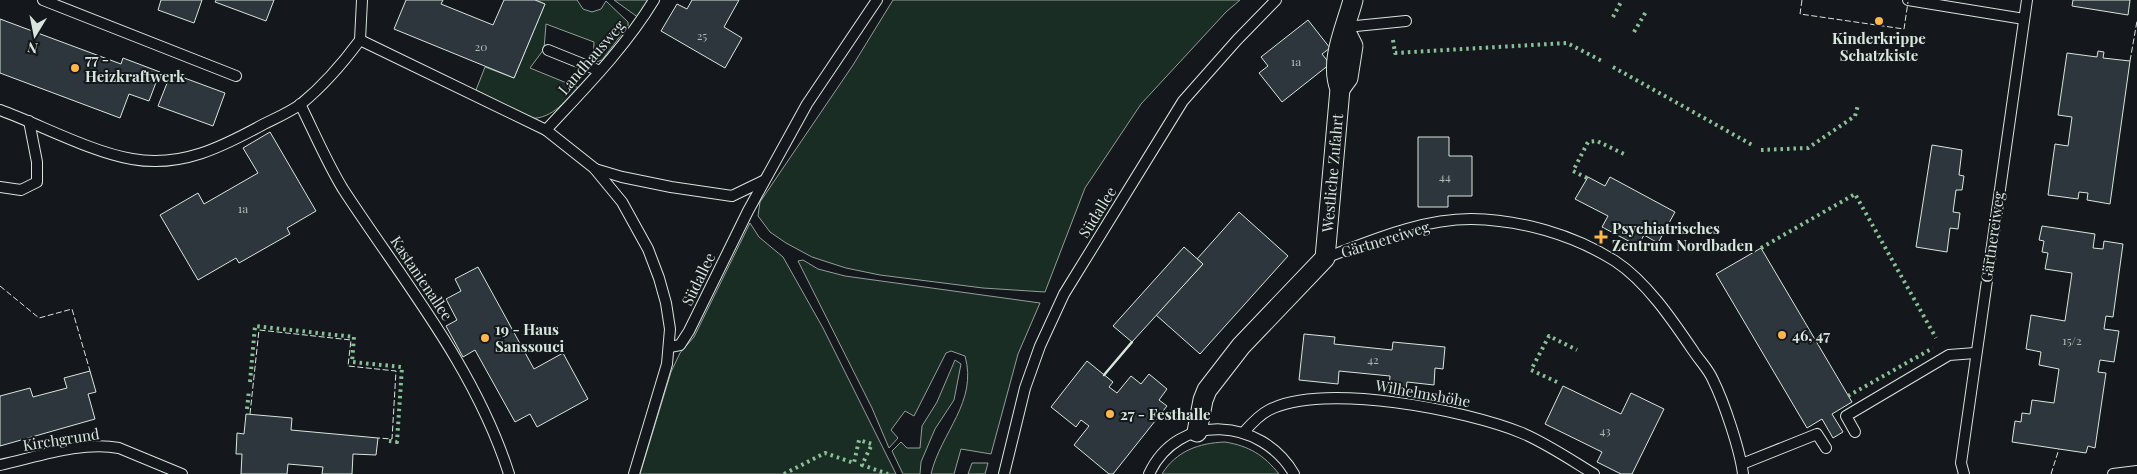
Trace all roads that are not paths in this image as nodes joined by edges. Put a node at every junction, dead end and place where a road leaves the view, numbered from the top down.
1 (43, 0) edge
2 (362, 0) edge
3 (654, 0) edge
4 (877, 0) edge
5 (1276, 0) edge
6 (1353, 0) edge
7 (1908, 0) edge
8 (2026, 0) edge
9 (2024, 19) junction
10 (1406, 22) dead end
11 (1345, 29) junction
12 (360, 40) junction
13 (548, 50) dead end
14 (600, 71) junction
15 (236, 76) dead end
16 (300, 104) junction
17 (0, 110) edge
18 (29, 121) junction
19 (546, 130) junction
20 (594, 168) junction
21 (763, 181) junction
22 (0, 187) edge
23 (1324, 258) junction
24 (670, 347) junction
25 (1975, 353) junction
26 (1197, 432) junction
27 (1244, 432) junction
28 (1855, 432) dead end
29 (1826, 448) dead end
30 (0, 465) edge
31 (1742, 469) edge
32 (2137, 471) edge
33 (182, 474) edge
34 (509, 474) edge
35 (634, 474) edge
36 (1004, 474) edge
37 (1149, 474) edge
38 (1294, 474) edge
39 (1594, 474) edge
40 (1964, 474) edge
41 (2113, 474) edge

1 - 15 lane
2 - 12 lane
3 - 14 lane, Landhausweg
4 - 21 lane, Südallee
5 - 36 lane, Südallee
6 - 11 street, Westliche Zufahrt
7 - 9 lane
8 - 9 lane, Gärtnereiweg
9 - 25 lane, Gärtnereiweg
10 - 11 lane
11 - 23 street, Westliche Zufahrt
12 - 16 lane
12 - 19 lane
13 - 14 lane
14 - 19 lane, Landhausweg
16 - 18 lane
16 - 34 lane, Kastanienallee
17 - 18 lane
18 - 22 lane
19 - 20 lane
20 - 21 lane
20 - 24 lane
21 - 24 lane, Südallee
23 - 26 street, Gärtnereiweg
23 - 31 lane, Gärtnereiweg
24 - 35 lane
25 - 28 lane
25 - 40 lane, Gärtnereiweg
26 - 27 lane
26 - 37 lane
27 - 38 lane
27 - 39 lane, Wilhelmshöhe
29 - 31 lane
30 - 33 lane, Kirchgrund
32 - 41 lane

